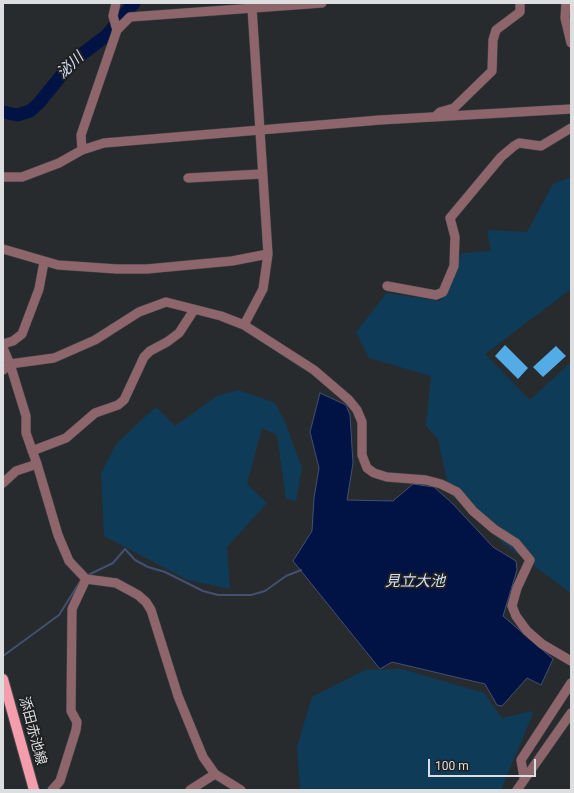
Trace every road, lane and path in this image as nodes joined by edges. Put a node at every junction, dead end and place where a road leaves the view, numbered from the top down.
1 (116, 3) edge
2 (322, 3) edge
3 (520, 3) edge
4 (566, 3) edge
5 (252, 8) junction
6 (116, 29) junction
7 (571, 43) edge
8 (571, 109) edge
9 (434, 118) junction
10 (571, 128) edge
11 (260, 129) junction
12 (82, 150) junction
13 (262, 174) junction
14 (3, 177) edge
15 (188, 178) dead end
16 (3, 249) edge
17 (268, 254) junction
18 (44, 262) junction
19 (387, 286) dead end
20 (194, 310) junction
21 (244, 324) junction
22 (3, 344) edge
23 (3, 348) edge
24 (7, 367) edge
25 (32, 451) junction
26 (37, 464) junction
27 (3, 483) edge
28 (86, 579) junction
29 (571, 661) edge
30 (3, 678) edge
31 (571, 683) edge
32 (571, 713) edge
33 (215, 774) junction
34 (524, 778) junction
35 (34, 790) edge
36 (52, 790) edge
37 (190, 790) edge
38 (241, 790) edge
39 (517, 790) edge

1 - 6 street
2 - 5 street
3 - 9 street
4 - 7 street
5 - 6 street
5 - 11 street
6 - 12 street
8 - 9 street
9 - 11 street
10 - 19 street
11 - 12 street
11 - 13 street
12 - 14 street
13 - 15 street
13 - 17 street
16 - 18 street
17 - 18 street
17 - 21 street
18 - 22 street
20 - 21 street
20 - 24 street
20 - 25 street
21 - 29 street
23 - 24 street
24 - 25 street
25 - 26 street
26 - 27 street
26 - 28 street
28 - 33 street
28 - 36 street
30 - 35 main road, 添田赤池線
31 - 34 street
32 - 34 street
33 - 37 street
33 - 38 street
34 - 39 street

